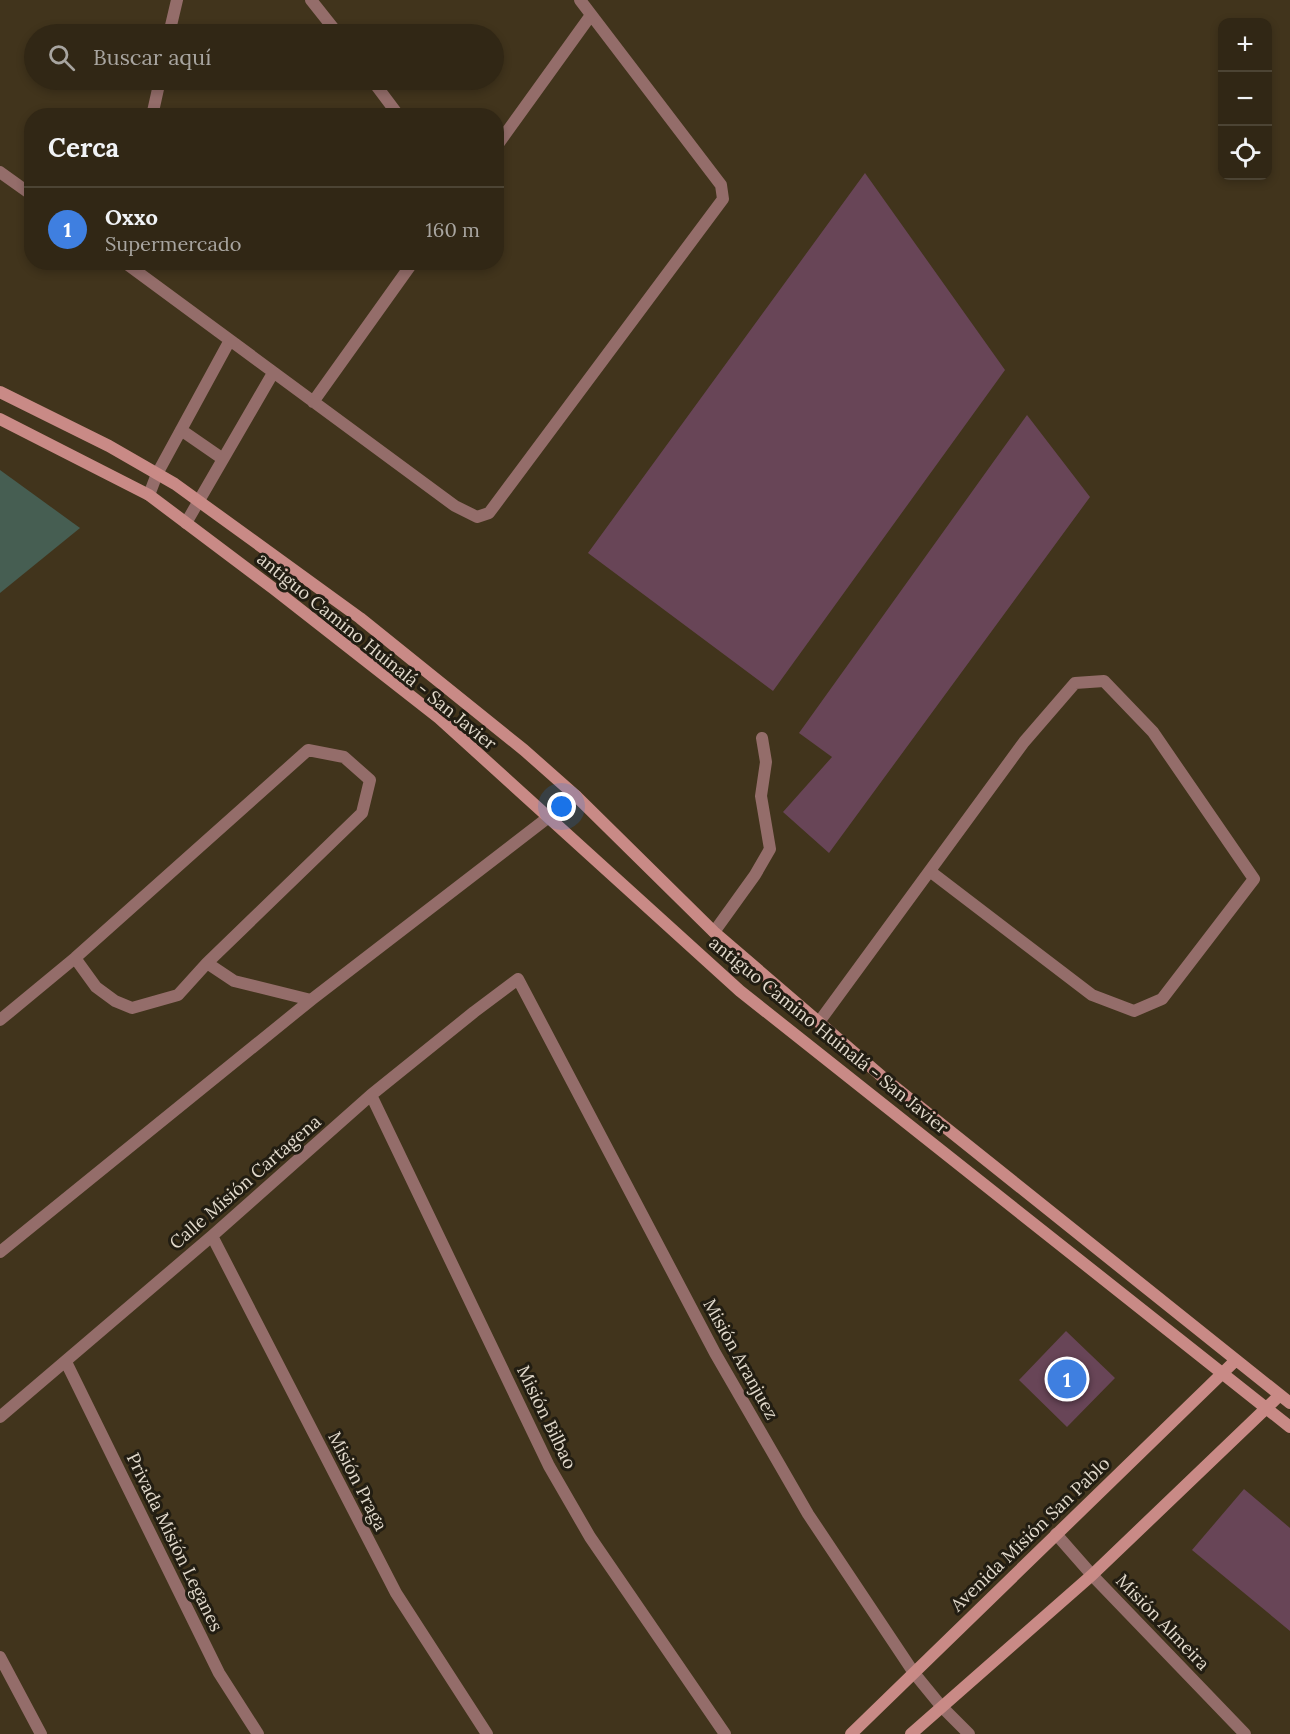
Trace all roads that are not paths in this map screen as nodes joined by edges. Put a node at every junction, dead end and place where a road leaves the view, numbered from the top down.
1 (177, 0) edge
2 (311, 0) edge
3 (580, 0) edge
4 (591, 15) junction
5 (171, 24) edge
6 (330, 24) edge
7 (158, 90) edge
8 (380, 90) edge
9 (154, 108) edge
10 (393, 108) edge
11 (504, 136) edge
12 (0, 172) edge
13 (24, 189) edge
14 (135, 270) edge
15 (407, 270) edge
16 (230, 340) junction
17 (273, 373) junction
18 (0, 392) edge
19 (313, 402) junction
20 (0, 419) edge
21 (181, 430) junction
22 (223, 459) junction
23 (157, 474) junction
24 (149, 495) junction
25 (198, 501) junction
26 (186, 523) junction
27 (762, 738) dead end
28 (576, 796) junction
29 (550, 817) junction
30 (931, 872) junction
31 (714, 932) junction
32 (75, 958) junction
33 (207, 963) junction
34 (518, 980) joint
35 (311, 1000) junction
36 (0, 1020) edge
37 (819, 1022) junction
38 (371, 1095) junction
39 (212, 1236) junction
40 (0, 1252) edge
41 (1235, 1361) junction
42 (66, 1362) junction
43 (1222, 1373) junction
44 (1285, 1399) edge
45 (1266, 1409) junction
46 (0, 1417) edge
47 (1290, 1427) edge
48 (1056, 1534) junction
49 (1092, 1575) junction
50 (0, 1657) edge
51 (914, 1673) junction
52 (941, 1706) junction
53 (41, 1734) edge
54 (258, 1734) edge
55 (486, 1734) edge
56 (725, 1734) edge
57 (851, 1734) edge
58 (910, 1734) edge
59 (969, 1734) edge
60 (1245, 1734) edge

1 - 5 street
2 - 6 street
3 - 4 street
4 - 11 street
4 - 19 street
7 - 9 street
8 - 10 street
12 - 13 street
14 - 16 street
15 - 19 street
16 - 17 street
16 - 21 street
17 - 19 street
17 - 22 street
18 - 23 main road
20 - 24 main road, antiguo Camino Huinalá - San Javier
21 - 22 street
21 - 23 street
22 - 25 street
23 - 24 street
23 - 25 main road
24 - 26 main road, antiguo Camino Huinalá - San Javier
25 - 26 street
25 - 28 main road
26 - 29 main road, antiguo Camino Huinalá - San Javier
27 - 31 street
28 - 29 street
28 - 31 main road
29 - 35 street
29 - 43 main road, antiguo Camino Huinalá - San Javier
30 - 30 street
30 - 37 street
31 - 37 main road
32 - 33 street
32 - 33 street
32 - 36 street
33 - 35 street
34 - 38 street, Calle Misión Cartagena
34 - 51 street, Misión Aranjuez
35 - 40 street
37 - 41 main road
38 - 39 street, Calle Misión Cartagena
38 - 56 street, Misión Bilbao
39 - 42 street, Calle Misión Cartagena
39 - 55 street, Misión Praga
41 - 43 main road, Avenida Misión San Pablo
41 - 44 main road
42 - 46 street, Calle Misión Cartagena
42 - 54 street, Privada Misión Leganes
43 - 45 main road, antiguo Camino Huinalá - San Javier
43 - 48 main road, Avenida Misión San Pablo
44 - 45 main road
45 - 47 main road, antiguo Camino Huinalá - San Javier
45 - 49 main road
48 - 49 street, Misión Almeira
48 - 51 main road, Avenida Misión San Pablo
49 - 52 main road
49 - 60 street, Misión Almeira
50 - 53 street
51 - 52 street, Misión Aranjuez
51 - 57 main road, Avenida Misión San Pablo
52 - 58 main road
52 - 59 street, Misión Aranjuez

